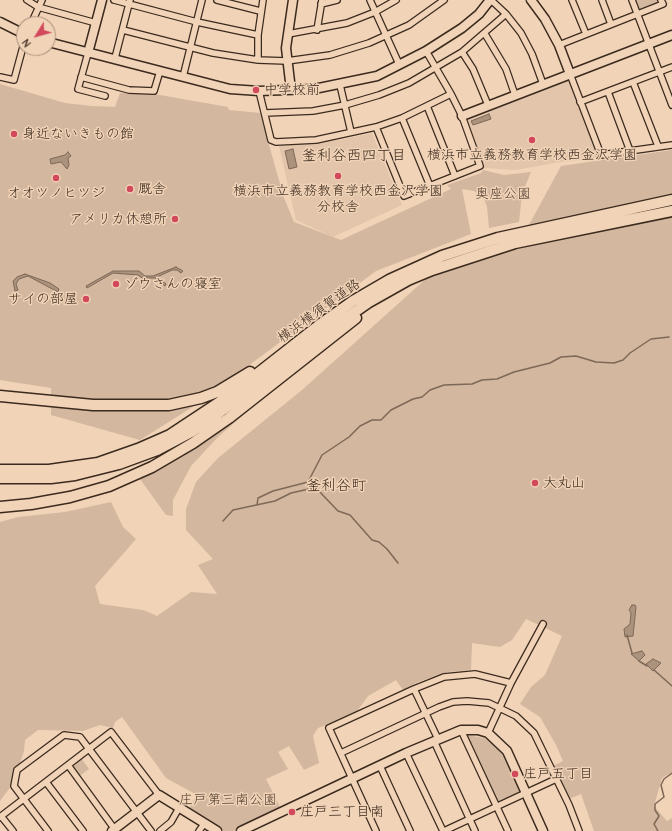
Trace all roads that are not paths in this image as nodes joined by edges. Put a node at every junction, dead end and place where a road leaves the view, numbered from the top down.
1 (27, 0) edge
2 (42, 0) edge
3 (102, 0) edge
4 (114, 0) edge
5 (202, 0) edge
6 (216, 0) edge
7 (263, 0) edge
8 (293, 0) edge
9 (337, 0) edge
10 (370, 0) edge
11 (396, 0) edge
12 (444, 0) edge
13 (490, 0) edge
14 (531, 0) edge
15 (572, 0) edge
16 (602, 0) edge
17 (632, 0) edge
18 (662, 0) edge
19 (130, 2) edge
20 (321, 2) edge
21 (38, 7) junction
22 (260, 11) junction
23 (376, 12) junction
24 (506, 14) junction
25 (637, 14) junction
26 (35, 16) edge
27 (0, 22) edge
28 (197, 22) junction
29 (96, 23) junction
30 (611, 24) junction
31 (16, 30) edge
32 (123, 30) junction
33 (317, 30) junction
34 (288, 34) junction
35 (485, 34) junction
36 (586, 34) junction
37 (672, 34) edge
38 (258, 35) junction
39 (387, 36) junction
40 (56, 44) edge
41 (559, 44) junction
42 (648, 44) junction
43 (189, 48) junction
44 (426, 51) junction
45 (462, 52) junction
46 (88, 53) junction
47 (20, 56) edge
48 (115, 58) junction
49 (258, 60) junction
50 (287, 61) junction
51 (399, 64) junction
52 (672, 67) edge
53 (437, 68) junction
54 (160, 71) junction
55 (659, 72) junction
56 (570, 74) junction
57 (0, 76) edge
58 (82, 77) junction
59 (183, 77) junction
60 (633, 82) junction
61 (543, 84) junction
62 (340, 85) junction
63 (291, 90) junction
64 (258, 91) junction
65 (608, 92) junction
66 (451, 94) junction
67 (515, 95) junction
68 (105, 96) dead end
69 (580, 102) junction
70 (345, 105) junction
71 (488, 105) junction
72 (672, 105) edge
73 (427, 106) junction
74 (264, 113) junction
75 (462, 116) junction
76 (402, 118) junction
77 (376, 127) junction
78 (351, 132) junction
79 (672, 145) edge
80 (658, 146) junction
81 (630, 151) junction
82 (455, 176) junction
83 (430, 186) junction
84 (672, 200) edge
85 (672, 211) edge
86 (576, 226) junction
87 (444, 260) junction
88 (432, 270) junction
89 (389, 280) junction
90 (0, 396) edge
91 (135, 454) junction
92 (100, 466) junction
93 (0, 470) edge
94 (0, 478) edge
95 (0, 507) edge
96 (543, 624) dead end
97 (510, 683) junction
98 (414, 689) junction
99 (499, 707) junction
100 (426, 714) junction
101 (461, 730) junction
102 (488, 733) junction
103 (436, 740) junction
104 (89, 749) junction
105 (341, 752) junction
106 (406, 753) junction
107 (68, 765) junction
108 (380, 766) junction
109 (353, 779) junction
110 (556, 779) junction
111 (46, 782) junction
112 (526, 793) junction
113 (159, 795) junction
114 (23, 799) junction
115 (496, 807) junction
116 (179, 808) junction
117 (137, 812) junction
118 (1, 816) edge
119 (470, 819) junction
120 (202, 827) edge
121 (114, 830) edge
122 (13, 831) edge
123 (48, 831) edge
124 (83, 831) edge
125 (151, 831) edge
126 (160, 831) edge
127 (217, 831) edge
128 (241, 831) edge
129 (376, 831) edge
130 (410, 831) edge
131 (443, 831) edge
132 (475, 831) edge
133 (508, 831) edge
134 (542, 831) edge
135 (578, 831) edge

1 - 21 street
2 - 21 street
3 - 29 street
4 - 19 street
5 - 28 street
6 - 22 street
7 - 22 street
8 - 34 street
9 - 20 street
10 - 23 street
11 - 23 street
12 - 39 street
13 - 24 street
13 - 44 street
14 - 41 street
15 - 36 street
16 - 30 street
17 - 25 street
18 - 25 street
19 - 28 street
19 - 32 street
20 - 33 street
21 - 26 street
21 - 29 street
22 - 38 street
23 - 33 street
23 - 39 street
24 - 35 street
24 - 61 street
25 - 30 street
25 - 42 street
27 - 31 street
28 - 38 street
28 - 43 street
29 - 46 street
30 - 36 street
32 - 43 street
32 - 48 street
33 - 34 street
34 - 50 street
35 - 45 street
35 - 67 street
36 - 41 street
37 - 42 street
38 - 49 street
39 - 50 street
39 - 51 street
40 - 46 street
41 - 56 street
42 - 55 street
42 - 56 street
43 - 49 street
43 - 59 street
44 - 51 street
44 - 53 street
45 - 53 street
45 - 71 street
46 - 48 street
46 - 58 street
47 - 57 street
48 - 54 street
49 - 50 street
50 - 63 street
51 - 62 street
52 - 55 street
53 - 66 street
53 - 70 street
54 - 58 street
54 - 59 street
55 - 60 street
55 - 72 street
56 - 61 street
56 - 69 street
58 - 68 street
59 - 64 street
60 - 65 street
60 - 80 street
61 - 67 street
62 - 63 street
62 - 70 street
63 - 64 street
64 - 74 street
65 - 69 street
65 - 81 street
66 - 73 street
66 - 75 street
67 - 71 street
69 - 81 street
70 - 74 street
70 - 78 street
71 - 75 street
73 - 76 street
73 - 82 street
74 - 78 street
75 - 82 street
76 - 77 street
76 - 83 street
77 - 78 street
77 - 83 street
79 - 80 street
80 - 81 street
82 - 83 street
84 - 86 highway, 横浜横須賀道路
85 - 86 highway, 横浜横須賀道路
86 - 87 highway, 横浜横須賀道路
87 - 88 highway, 横浜横須賀道路
87 - 89 highway, 横浜横須賀道路
88 - 91 highway, 横浜横須賀道路
88 - 95 highway
89 - 90 highway
89 - 91 highway, 横浜横須賀道路
91 - 92 highway, 横浜横須賀道路
92 - 93 highway, 横浜横須賀道路
92 - 94 highway, 横浜横須賀道路
96 - 97 street
97 - 98 street
97 - 99 street
98 - 100 street
98 - 105 street
99 - 100 street
99 - 102 street
99 - 110 street
100 - 103 street
100 - 105 street
101 - 102 street
101 - 103 street
101 - 115 street
102 - 112 street
103 - 106 street
103 - 119 street
104 - 107 street
104 - 113 street
104 - 114 street
104 - 117 street
105 - 109 street
106 - 108 street
106 - 131 street
107 - 111 street
107 - 121 street
108 - 109 street
108 - 130 street
109 - 128 street
109 - 129 street
110 - 112 street
110 - 135 street
111 - 114 street
111 - 124 street
112 - 115 street
112 - 134 street
113 - 116 street
113 - 117 street
114 - 118 street
114 - 123 street
115 - 119 street
115 - 133 street
116 - 120 street
116 - 126 street
117 - 121 street
117 - 125 street
118 - 122 street
119 - 131 street
119 - 132 street
120 - 127 street

